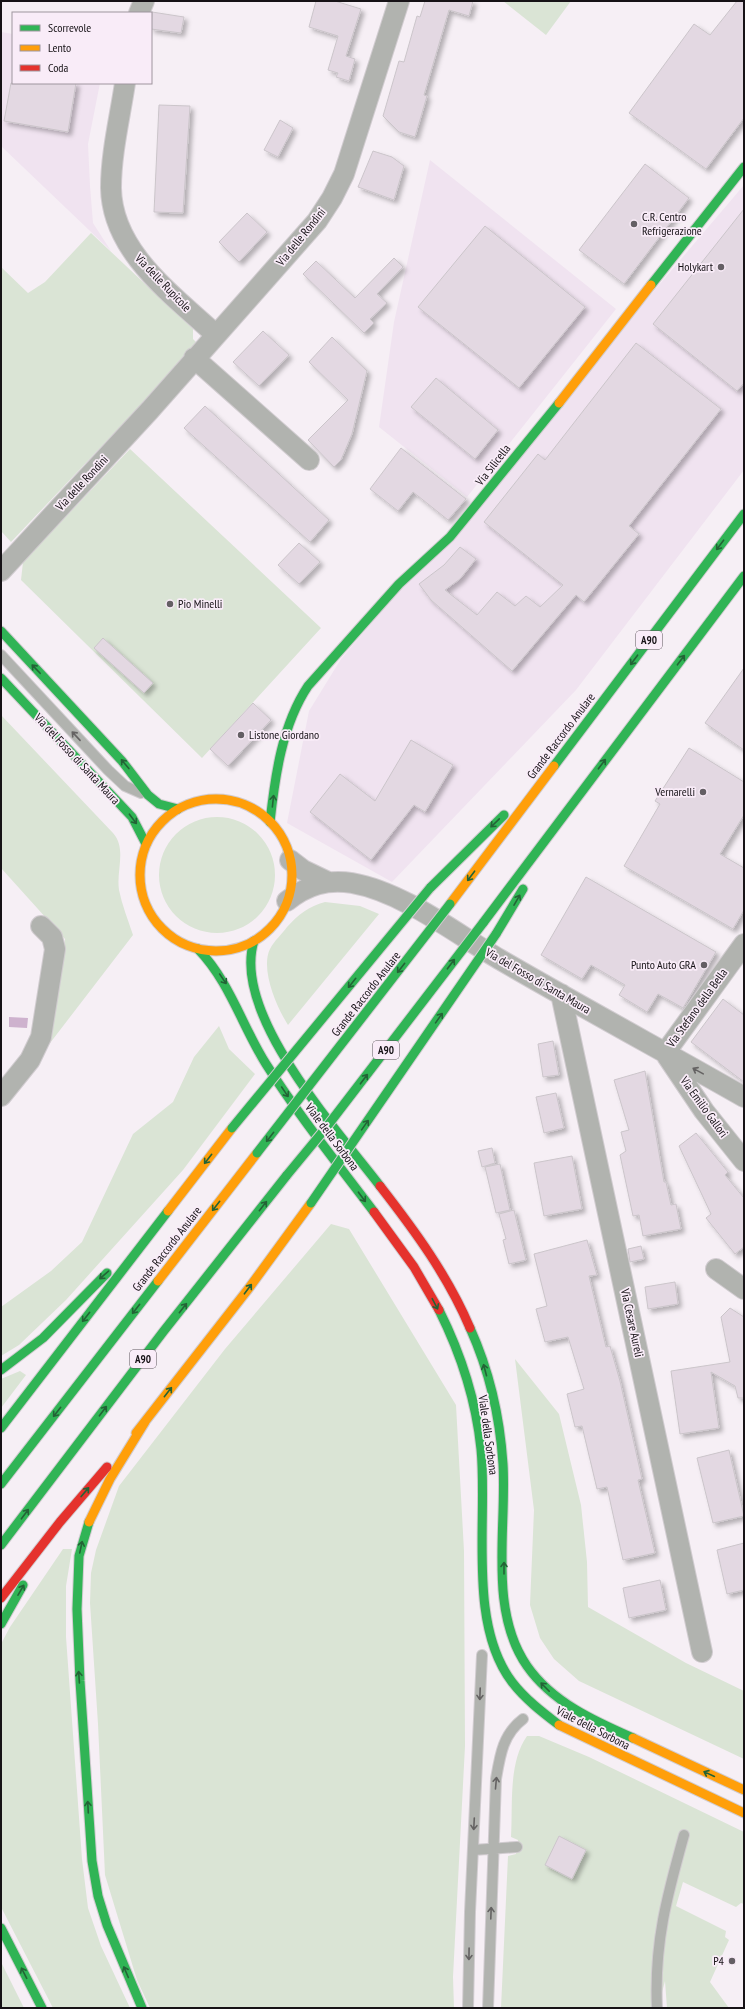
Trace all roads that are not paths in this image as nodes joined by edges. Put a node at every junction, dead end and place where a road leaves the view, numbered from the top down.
1 (144, 1) edge
2 (399, 1) edge
3 (139, 12) edge
4 (125, 84) edge
5 (744, 168) edge
6 (215, 334) junction
7 (194, 358) junction
8 (309, 460) dead end
9 (744, 514) edge
10 (1, 572) edge
11 (744, 576) edge
12 (1, 631) edge
13 (1, 656) edge
14 (1, 678) edge
15 (553, 766) junction
16 (275, 780) junction
17 (264, 792) dead end
18 (148, 795) junction
19 (579, 795) junction
20 (255, 799) dead end
21 (239, 803) junction
22 (178, 809) junction
23 (270, 822) junction
24 (146, 844) junction
25 (290, 860) junction
26 (326, 881) junction
27 (288, 901) junction
28 (41, 926) dead end
29 (254, 941) junction
30 (744, 944) edge
31 (198, 949) junction
32 (561, 994) junction
33 (664, 1052) junction
34 (720, 1084) junction
35 (1, 1096) edge
36 (744, 1097) edge
37 (704, 1110) junction
38 (744, 1161) edge
39 (135, 1253) junction
40 (716, 1269) dead end
41 (744, 1289) edge
42 (1, 1370) edge
43 (145, 1422) junction
44 (1, 1428) edge
45 (1, 1484) edge
46 (60, 1522) junction
47 (1, 1545) edge
48 (1, 1598) edge
49 (1, 1624) edge
50 (702, 1652) dead end
51 (482, 1655) dead end
52 (523, 1719) dead end
53 (744, 1790) edge
54 (744, 1813) edge
55 (684, 1835) dead end
56 (517, 1847) dead end
57 (493, 1849) junction
58 (473, 1850) junction
59 (1, 1928) edge
60 (42, 2008) edge
61 (142, 2008) edge
62 (468, 2008) edge
63 (488, 2008) edge
64 (657, 2008) edge

1 - 3 street
2 - 6 street, Via delle Rondini
4 - 6 street, Via delle Rupicole
5 - 16 main road, Via Silicella
6 - 7 street, Via delle Rondini
7 - 8 street
7 - 10 street, Via delle Rondini
9 -> 15 main road, Grande Raccordo Anulare / A90
19 -> 11 main road, A90
18 -> 12 main road, Via del Fosso di Santa Maura
18 -> 13 lane, Via del Fosso di Santa Maura
14 -> 24 main road, Via del Fosso di Santa Maura
15 -> 39 main road, bridge
15 -> 45 main road, Grande Raccordo Anulare / A90, bridge
16 - 17 main road, Via Silicella
23 -> 16 main road, Via Silicella
18 - 22 main road, Via del Fosso di Santa Maura
43 -> 19 main road, bridge
47 -> 19 main road, A90, bridge
20 - 21 main road
21 - 22 main road
21 - 23 main road
22 - 24 main road
23 - 25 main road
24 - 31 main road
25 - 26 street, Via del Fosso di Santa Maura
25 - 27 main road
26 - 27 street, Via del Fosso di Santa Maura
26 - 32 street, Via del Fosso di Santa Maura
27 - 29 main road
28 - 35 street
29 - 31 main road
53 -> 29 main road, Viale della Sorbona
30 - 33 street, Via Stefano della Bella
31 -> 54 main road, Viale della Sorbona
32 - 33 street, Via del Fosso di Santa Maura
32 - 50 street, Via Cesare Aureli
34 -> 33 street, Via del Fosso di Santa Maura
33 - 37 street, Via Emilio Gallori
34 - 36 street, Via del Fosso di Santa Maura
34 - 37 street
37 - 38 street, Via Emilio Gallori
39 -> 42 main road
39 -> 44 main road
40 - 41 street
46 -> 43 main road
61 -> 43 main road
46 - 48 main road
49 -> 46 main road
51 -> 58 lane
57 -> 52 lane
55 - 64 lane
56 - 57 lane
57 - 58 lane
63 -> 57 lane
58 -> 62 lane
60 -> 59 main road

